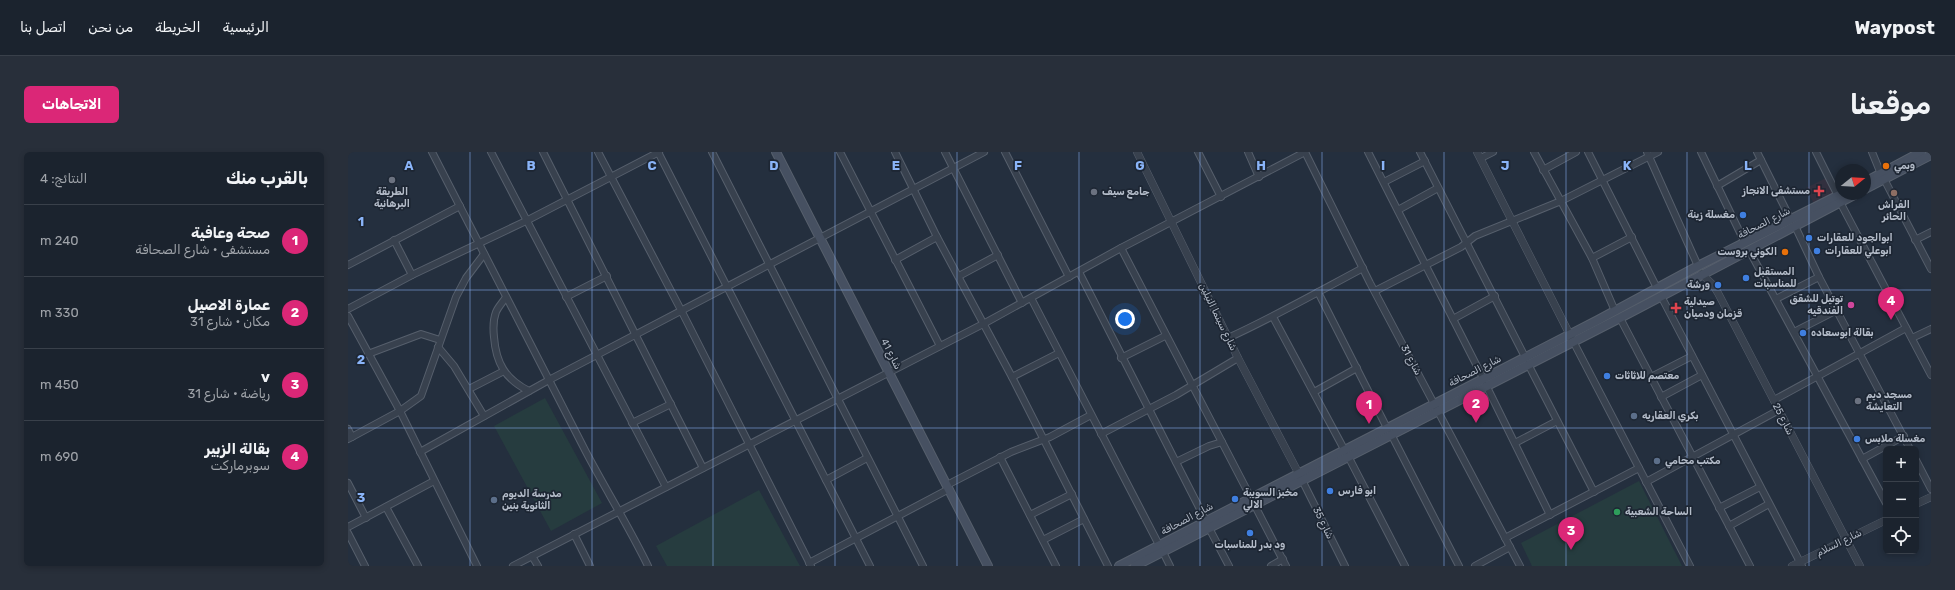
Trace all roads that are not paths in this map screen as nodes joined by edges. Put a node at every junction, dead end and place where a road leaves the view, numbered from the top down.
1 (432, 152) edge
2 (491, 152) edge
3 (543, 152) edge
4 (598, 152) edge
5 (659, 152) edge
6 (712, 152) edge
7 (776, 152) edge
8 (840, 152) edge
9 (895, 152) edge
10 (945, 152) edge
11 (984, 152) edge
12 (1005, 152) edge
13 (1136, 152) edge
14 (1198, 152) edge
15 (1248, 152) edge
16 (1305, 152) edge
17 (1368, 152) edge
18 (1420, 152) edge
19 (1493, 152) edge
20 (1534, 152) edge
21 (1576, 152) edge
22 (1588, 152) edge
23 (1658, 152) edge
24 (1701, 152) edge
25 (1757, 152) edge
26 (1816, 152) edge
27 (1872, 152) edge
28 (1648, 154) edge
29 (1479, 155) edge
30 (1928, 157) edge
31 (1761, 160) junction
32 (1425, 161) junction
33 (953, 168) junction
34 (1543, 170) junction
35 (1882, 176) junction
36 (611, 177) junction
37 (1259, 177) junction
38 (1603, 180) junction
39 (1871, 180) edge
40 (1384, 182) junction
41 (1871, 184) edge
42 (1717, 186) junction
43 (1438, 188) junction
44 (1835, 188) edge
45 (912, 189) junction
46 (1221, 197) junction
47 (568, 199) junction
48 (1835, 200) edge
49 (1842, 200) edge
50 (1561, 201) junction
51 (460, 206) junction
52 (1398, 210) junction
53 (871, 212) junction
54 (1512, 220) junction
55 (526, 221) junction
56 (1172, 222) junction
57 (1793, 223) junction
58 (1931, 232) edge
59 (937, 237) junction
60 (1632, 237) junction
61 (820, 238) junction
62 (394, 240) junction
63 (1915, 240) junction
64 (1467, 242) junction
65 (478, 243) junction
66 (1747, 246) junction
67 (1121, 248) junction
68 (484, 254) junction
69 (998, 255) junction
70 (1592, 258) junction
71 (895, 260) junction
72 (770, 264) junction
73 (348, 265) edge
74 (1426, 265) junction
75 (1698, 266) junction
76 (1363, 268) junction
77 (1931, 268) edge
78 (1079, 272) junction
79 (1702, 274) junction
80 (412, 275) junction
81 (607, 276) junction
82 (959, 276) junction
83 (1819, 276) junction
84 (1069, 277) junction
85 (728, 286) junction
86 (1318, 292) junction
87 (1374, 292) junction
88 (1659, 292) junction
89 (1495, 296) junction
90 (506, 297) junction
91 (566, 297) junction
92 (1031, 298) junction
93 (1776, 299) junction
94 (1022, 303) junction
95 (348, 309) edge
96 (681, 310) junction
97 (1837, 310) junction
98 (1617, 314) junction
99 (348, 316) edge
100 (1272, 317) junction
101 (1453, 319) junction
102 (983, 324) junction
103 (1906, 328) junction
104 (1931, 329) edge
105 (1794, 332) junction
106 (636, 334) junction
107 (1165, 336) junction
108 (1571, 337) junction
109 (1228, 338) junction
110 (1912, 338) junction
111 (440, 340) junction
112 (940, 346) junction
113 (438, 347) junction
114 (1059, 353) junction
115 (1860, 353) junction
116 (368, 354) junction
117 (596, 355) junction
118 (1692, 356) junction
119 (1121, 358) junction
120 (1238, 358) junction
121 (1527, 360) junction
122 (1357, 368) junction
123 (504, 371) junction
124 (889, 373) junction
125 (1702, 375) junction
126 (1931, 375) edge
127 (1817, 376) junction
128 (1012, 377) junction
129 (1651, 377) junction
130 (549, 380) junction
131 (1484, 382) junction
132 (1192, 385) junction
133 (469, 389) junction
134 (528, 391) junction
135 (1314, 392) junction
136 (1661, 397) junction
137 (838, 398) junction
138 (1774, 400) junction
139 (671, 404) junction
140 (1436, 406) junction
141 (1148, 409) junction
142 (1779, 410) junction
143 (400, 412) junction
144 (1091, 415) junction
145 (484, 416) junction
146 (796, 421) junction
147 (1557, 421) junction
148 (632, 423) junction
149 (348, 429) edge
150 (1389, 431) junction
151 (1101, 434) junction
152 (1734, 435) junction
153 (1904, 436) junction
154 (350, 438) edge
155 (1044, 440) junction
156 (1222, 442) junction
157 (1515, 443) junction
158 (750, 444) junction
159 (1909, 446) edge
160 (420, 452) junction
161 (1347, 454) junction
162 (1000, 457) junction
163 (1693, 457) junction
164 (867, 458) junction
165 (1862, 459) junction
166 (1176, 462) junction
167 (1919, 466) edge
168 (703, 468) junction
169 (1639, 468) junction
170 (1300, 477) junction
171 (826, 480) junction
172 (434, 481) junction
173 (1646, 482) junction
174 (348, 483) edge
175 (1760, 486) junction
176 (666, 487) junction
177 (948, 487) junction
178 (1931, 489) edge
179 (1594, 492) junction
180 (1072, 494) junction
181 (1931, 496) edge
182 (1883, 498) edge
183 (1252, 501) junction
184 (1919, 502) edge
185 (1769, 504) junction
186 (386, 507) junction
187 (1719, 508) junction
188 (618, 511) junction
189 (1030, 515) junction
190 (1550, 515) junction
191 (898, 517) junction
192 (366, 518) junction
193 (1084, 519) junction
194 (1883, 522) edge
195 (1207, 524) junction
196 (1729, 526) junction
197 (348, 527) edge
198 (348, 533) edge
199 (574, 534) junction
200 (855, 538) junction
201 (1505, 538) junction
202 (1043, 540) junction
203 (1847, 540) junction
204 (1510, 547) junction
205 (1161, 548) junction
206 (532, 556) junction
207 (1283, 559) junction
208 (810, 564) edge
209 (1801, 564) edge
210 (365, 566) edge
211 (418, 566) edge
212 (477, 566) edge
213 (513, 566) edge
214 (538, 566) edge
215 (590, 566) edge
216 (648, 566) edge
217 (870, 566) edge
218 (923, 566) edge
219 (988, 566) edge
220 (1056, 566) edge
221 (1108, 566) edge
222 (1119, 566) edge
223 (1135, 566) edge
224 (1170, 566) edge
225 (1229, 566) edge
226 (1271, 566) edge
227 (1286, 566) edge
228 (1345, 566) edge
229 (1405, 566) edge
230 (1459, 566) edge
231 (1475, 566) edge
232 (1520, 566) edge
233 (1690, 566) edge
234 (1750, 566) edge
235 (1792, 566) edge
236 (1860, 566) edge

1 - 51 street
2 - 55 street
3 - 47 street
4 - 36 street
5 - 36 street
5 - 85 street
6 - 72 street
7 - 61 main road, شارع 41
8 - 53 street
9 - 45 street
10 - 33 street
11 - 33 street
12 - 84 street
13 - 56 street, شارع سينما النيلين
14 - 46 street
15 - 37 street
16 - 37 street
16 - 76 street, شارع 31
17 - 40 street
18 - 32 street
19 - 29 street
20 - 34 street
21 - 34 street
22 - 38 street
23 - 28 street
24 - 42 street
25 - 31 street
26 - 44 street
27 - 35 street
28 - 38 street
28 - 75 street
29 - 54 street
30 - 35 main road
31 - 42 street
31 - 57 street
32 - 40 street
32 - 43 street
33 - 45 street
33 - 69 street
34 - 50 street
35 - 39 main road
35 - 41 main road
35 - 63 street
36 - 47 street
36 - 96 street
37 - 46 street
38 - 50 street
38 - 60 street
40 - 52 street
42 - 66 street
43 - 52 street
43 - 64 street
45 - 53 street
45 - 59 street
46 - 56 street
47 - 55 street
47 - 81 street
48 - 57 main road, شارع الصحافة
49 - 103 street
50 - 54 street
50 - 70 street
51 - 62 street
51 - 65 street
52 - 74 street
53 - 61 street
53 - 71 street
54 - 64 street
54 - 108 street
55 - 65 street
55 - 91 street
56 - 67 street
56 - 109 street, شارع سينما النيلين
57 - 66 main road, شارع الصحافة
57 - 83 street
58 - 63 street
59 - 71 street
59 - 82 street
60 - 70 street
60 - 88 street
61 - 72 street
61 - 124 main road, شارع 41
62 - 73 street
62 - 80 street
63 - 77 street
64 - 74 street
64 - 89 street
65 - 68 street
65 - 80 street
66 - 75 main road, شارع الصحافة
66 - 79 main road, شارع الصحافة
66 - 93 street
67 - 78 street
67 - 107 street
68 - 90 street
68 - 111 street
69 - 82 street
69 - 94 street
70 - 98 street
71 - 112 street
72 - 85 street
72 - 137 street
74 - 87 street
74 - 101 street
75 - 88 main road, شارع الصحافة
76 - 86 street
76 - 87 street, شارع 31
78 - 84 street
78 - 119 street
79 - 88 main road, شارع الصحافة
79 - 138 street, شارع 25
80 - 95 street
81 - 91 street
81 - 106 street
82 - 102 street
83 - 93 street
83 - 97 street
84 - 92 street
85 - 96 street
85 - 146 street
86 - 100 street
86 - 122 street
87 - 140 street, شارع 31
88 - 98 main road, شارع الصحافة
88 - 118 street
89 - 101 street
89 - 121 street
90 - 123 street
90 - 130 street
91 - 117 street
92 - 94 street
92 - 114 street
93 - 105 street
94 - 102 street
96 - 106 street
96 - 158 street
97 - 105 street
97 - 115 street
98 - 108 main road, شارع الصحافة
98 - 129 street
99 - 116 street
100 - 109 street
100 - 135 street
101 - 131 street
102 - 112 street
102 - 128 street
103 - 110 street
103 - 115 street
104 - 110 street
105 - 127 street
106 - 117 street
106 - 139 street
107 - 119 street
107 - 132 street
108 - 121 main road, شارع الصحافة
108 - 169 street
109 - 120 street, شارع سينما النيلين
110 - 126 street
111 - 113 street
111 - 116 street
112 - 124 street
113 - 133 street
113 - 143 street
114 - 128 street
114 - 144 street
115 - 127 street
115 - 153 street
116 - 143 street
117 - 130 street
117 - 148 street
118 - 125 street
118 - 129 street
119 - 141 street
120 - 132 street
120 - 170 street, شارع سينما النيلين
121 - 131 main road, شارع الصحافة
121 - 147 street
122 - 135 street
122 - 150 street
123 - 133 street
123 - 134 street
124 - 137 street
124 - 177 main road, شارع 41
125 - 136 street
125 - 152 street
127 - 138 street
127 - 165 street
128 - 155 street
129 - 136 street
130 - 134 street
130 - 188 street
131 - 140 main road, شارع الصحافة
131 - 157 street
132 - 141 street
132 - 156 street
133 - 145 street
134 - 145 street
135 - 161 street
136 - 163 street
137 - 146 street
137 - 164 street
138 - 142 street, شارع 25
139 - 148 street
139 - 168 street
140 - 150 main road, شارع الصحافة
140 - 201 street, شارع 31
141 - 151 street
141 - 166 street
142 - 152 street
142 - 203 street, شارع 25
143 - 154 street
143 - 160 street
144 - 151 street
144 - 155 street
145 - 160 street
146 - 158 street
146 - 171 street
147 - 157 street
147 - 179 street
148 - 176 street
149 - 154 street
150 - 161 main road, شارع الصحافة
150 - 230 street
151 - 205 street
152 - 163 street
152 - 175 street
153 - 159 street
153 - 165 street
155 - 162 street
155 - 180 street
156 - 166 street
156 - 183 street
157 - 190 street
158 - 168 street
158 - 208 street
160 - 172 street
161 - 170 main road, شارع الصحافة
161 - 229 street
162 - 177 street
162 - 189 street
163 - 173 street
163 - 187 street
164 - 171 street
164 - 191 street
165 - 182 street
166 - 195 street
167 - 178 street
168 - 176 street
169 - 173 street
169 - 179 street
170 - 183 main road, شارع الصحافة
170 - 228 street, شارع 35
171 - 200 street
172 - 186 street
172 - 212 street
173 - 233 street
174 - 192 street
175 - 185 street
175 - 187 street
176 - 188 street
177 - 191 street
177 - 219 main road, شارع 41
179 - 190 street
180 - 189 street
180 - 193 street
181 - 184 street
183 - 195 main road, شارع الصحافة
183 - 207 street
185 - 196 street
185 - 209 street
186 - 192 street
186 - 211 street
187 - 196 street
188 - 199 street
188 - 216 street
189 - 202 street
190 - 201 street
191 - 200 street
191 - 218 street
192 - 197 street
193 - 202 street
193 - 221 street
194 - 203 street, شارع السلام
195 - 205 main road, شارع الصحافة
195 - 225 street
196 - 234 street
198 - 210 street
199 - 206 street
199 - 215 street
200 - 208 street
200 - 217 street
201 - 204 street, شارع 31
202 - 220 street
203 - 209 street, شارع السلام
203 - 236 street, شارع 25
204 - 231 street
204 - 232 street, شارع 31
205 - 222 main road, شارع الصحافة
205 - 223 main road, شارع الصحافة
205 - 224 street
206 - 213 street
206 - 214 street
207 - 226 street
207 - 227 street
209 - 235 street, شارع السلام

